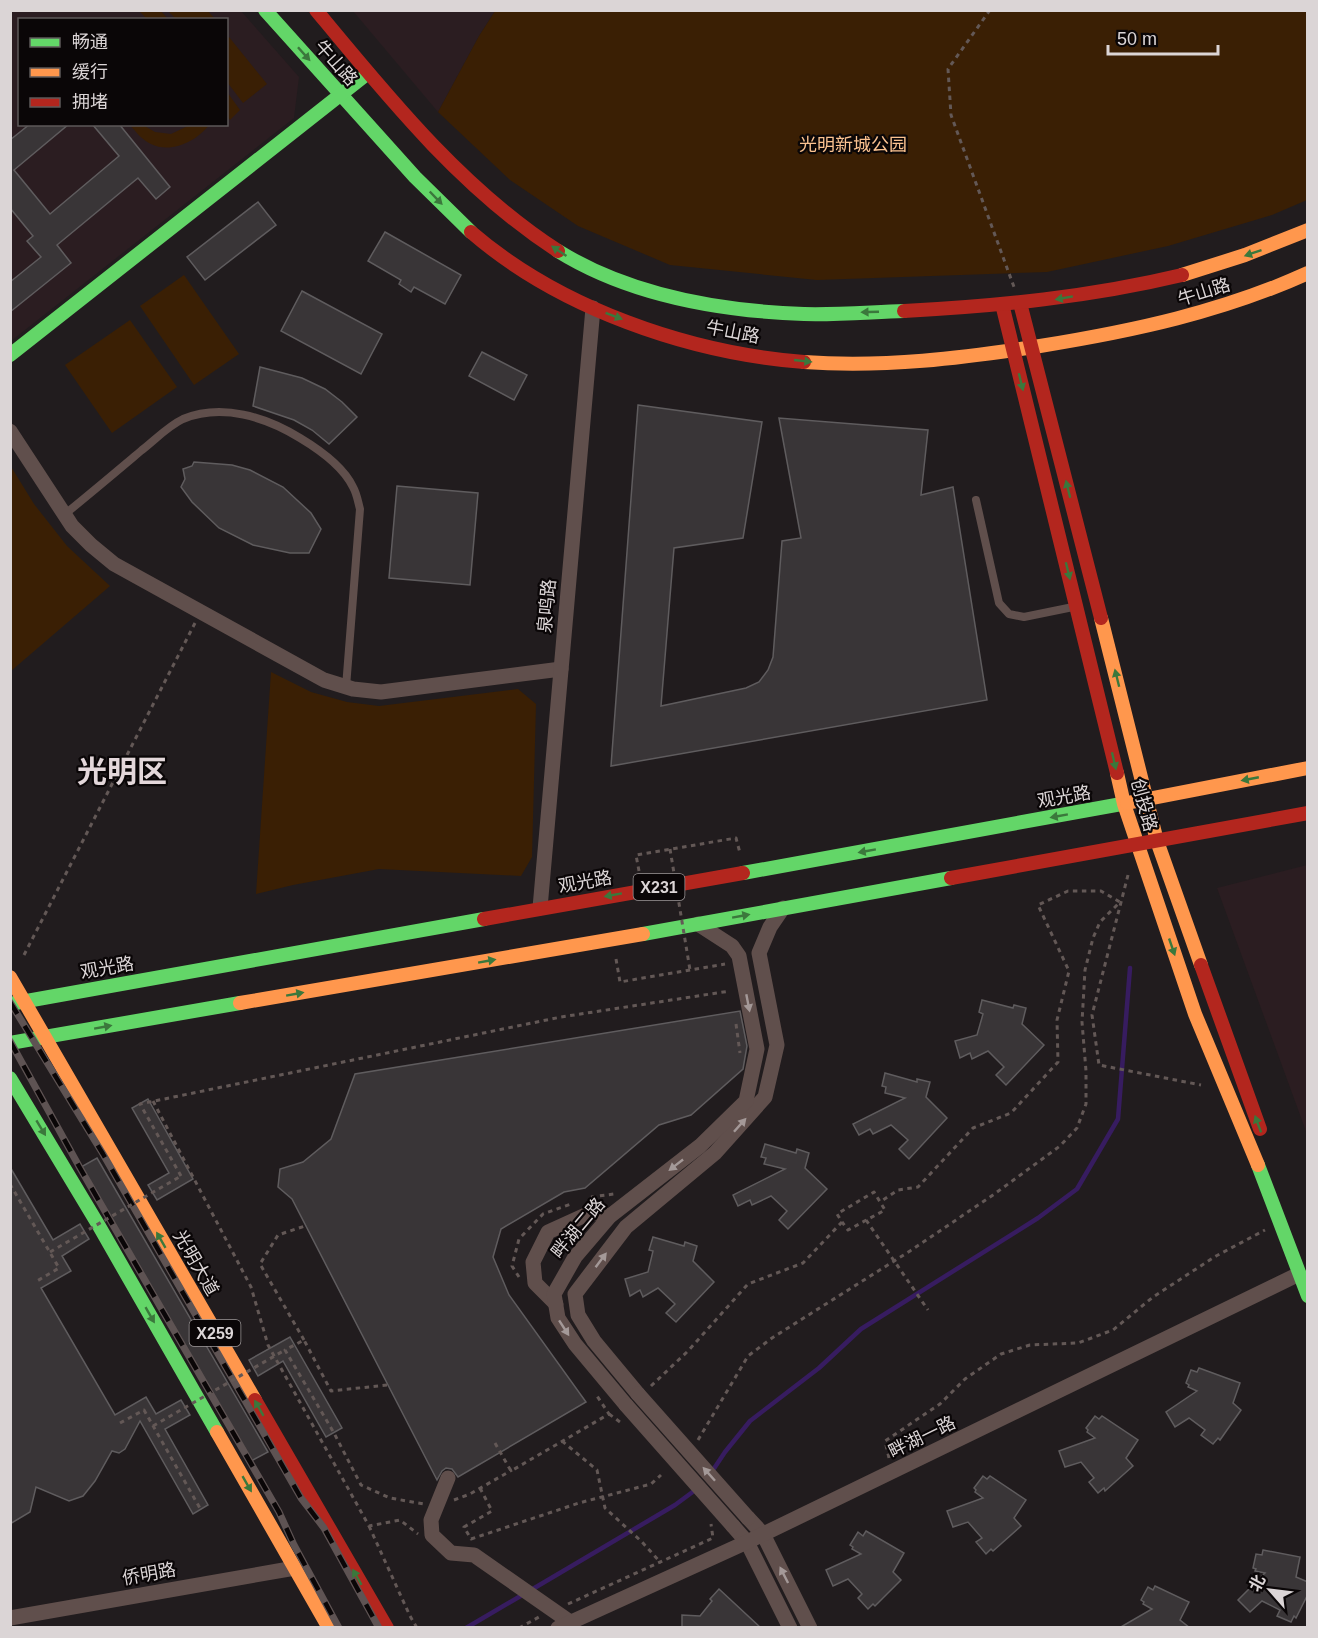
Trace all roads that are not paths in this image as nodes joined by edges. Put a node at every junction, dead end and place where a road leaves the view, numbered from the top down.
1 (265, 10) edge
2 (316, 10) edge
3 (368, 73) junction
4 (340, 95) junction
5 (1308, 230) edge
6 (1308, 273) edge
7 (1020, 303) junction
8 (1002, 304) junction
9 (593, 308) junction
10 (1031, 347) junction
11 (1013, 350) junction
12 (10, 355) edge
13 (10, 431) edge
14 (976, 500) dead end
15 (65, 514) junction
16 (1077, 607) junction
17 (561, 669) junction
18 (346, 687) junction
19 (1308, 768) edge
20 (1146, 800) junction
21 (1124, 804) junction
22 (1308, 813) edge
23 (1157, 841) junction
24 (1137, 845) junction
25 (540, 908) junction
26 (783, 908) junction
27 (698, 924) junction
28 (10, 977) edge
29 (17, 1003) edge
30 (45, 1037) junction
31 (10, 1043) edge
32 (10, 1078) edge
33 (1265, 1143) dead end
34 (1286, 1198) dead end
35 (610, 1216) junction
36 (1308, 1257) edge
37 (1299, 1274) junction
38 (1308, 1296) edge
39 (556, 1304) junction
40 (448, 1478) dead end
41 (763, 1534) junction
42 (747, 1542) junction
43 (295, 1568) junction
44 (10, 1618) edge
45 (564, 1625) edge
46 (329, 1628) edge
47 (387, 1628) edge
48 (790, 1628) edge
49 (810, 1628) edge

1 -> 4 street, 牛山路
2 - 3 street, 牛山路
3 - 4 street
8 -> 3 street, 牛山路
4 -> 9 street, 牛山路
4 - 12 street
5 -> 7 street, 牛山路
6 - 10 street, 牛山路
7 - 8 street, 牛山路
7 - 10 street, 创投路
8 - 11 street, 创投路
9 -> 11 street, 牛山路
9 - 17 street, 泉鸣路
10 - 11 street, 牛山路
20 -> 10 street, 创投路
11 -> 16 street, 创投路
13 - 15 street
14 - 16 lane
15 - 18 street
15 - 18 lane
16 -> 21 street, 创投路
17 - 18 street
17 - 25 street, 泉鸣路
19 -> 20 street, 观光路 / X231
20 - 21 street, 观光路 / X231
20 - 23 street, 创投路
21 - 24 street, 创投路
21 -> 25 street, 观光路 / X231
22 - 23 street, X231
23 - 24 street, X231
33 -> 23 street, 创投路
24 - 26 street, X231
24 -> 37 street, 创投路
25 - 29 street, 观光路 / X231
27 -> 26 street, X231
41 -> 26 street, 畔湖二路, bridge
30 -> 27 street, X231
27 -> 35 street, 畔湖二路
28 - 29 street, 光明大道 / X259
29 - 30 street, 光明大道 / X259
30 - 31 street, X231
47 -> 30 street, 光明大道 / X259
32 -> 43 street, X259
34 - 36 street
35 - 39 street, 畔湖二路
35 - 39 street
37 - 38 street, 创投路
37 - 41 street, 畔湖一路
39 -> 42 street, bridge
40 - 45 street
41 - 42 street, 畔湖一路
49 -> 41 street, 畔湖二路
42 - 45 street, 畔湖一路
42 - 48 street
43 - 44 street, 侨明路
43 - 46 street, X259

